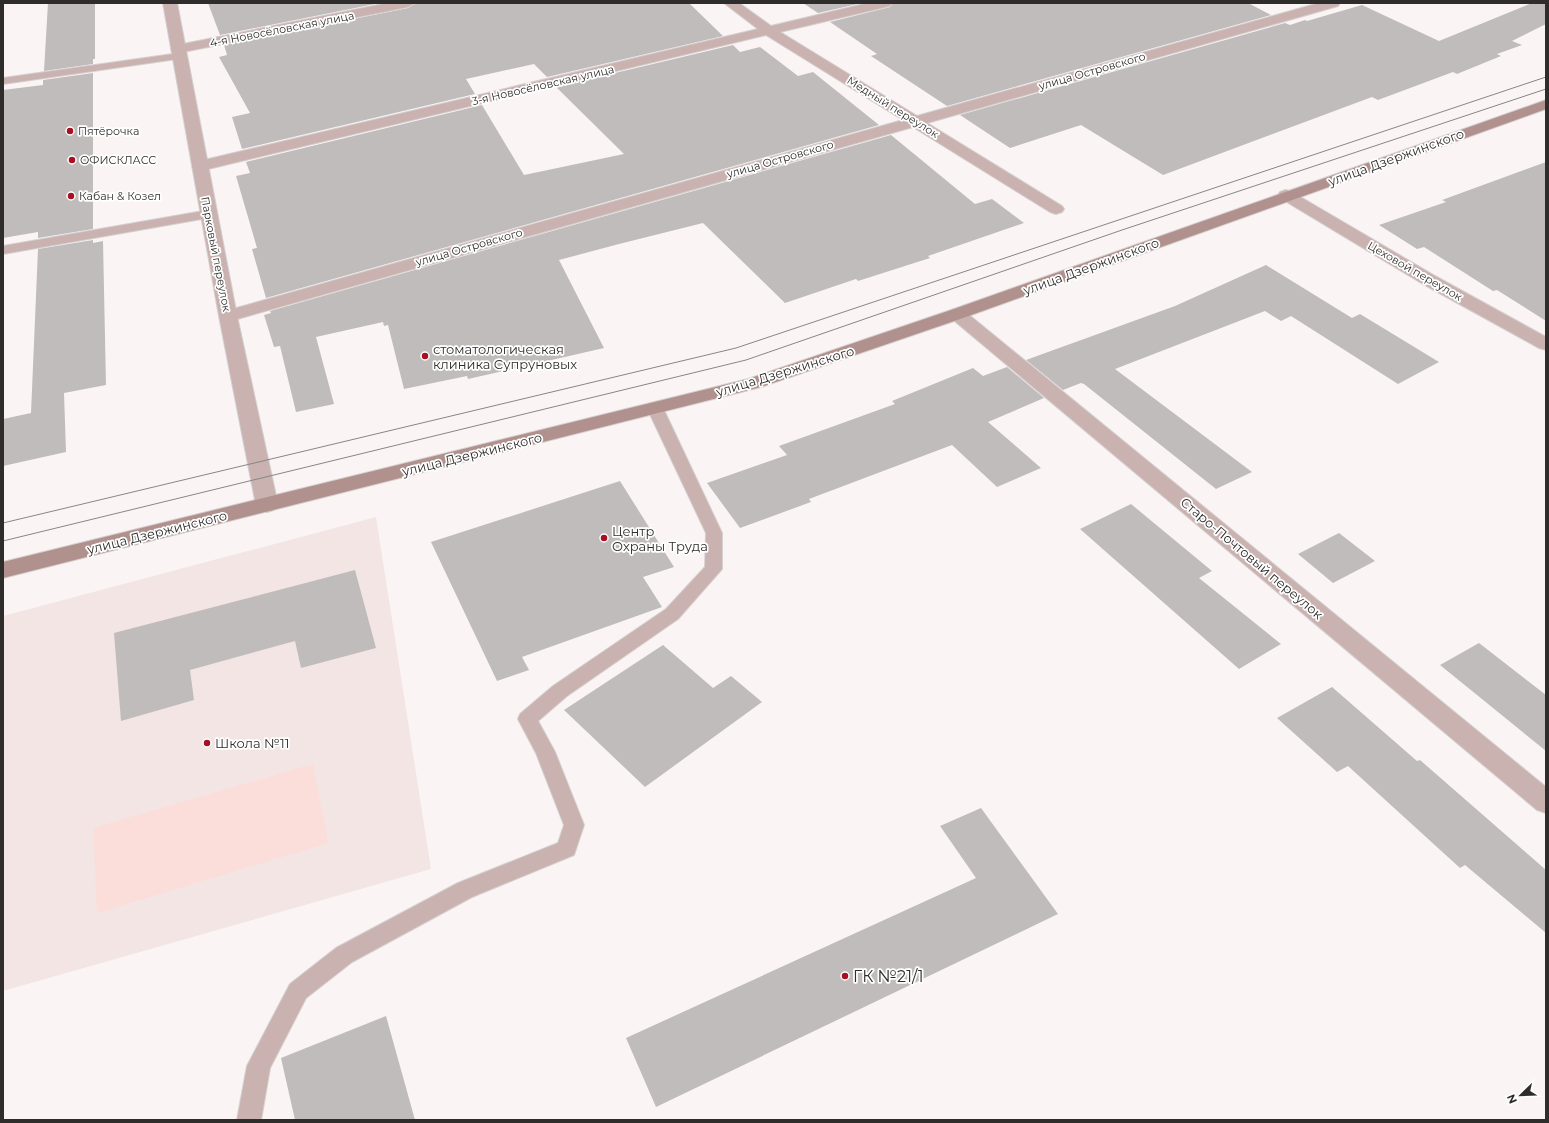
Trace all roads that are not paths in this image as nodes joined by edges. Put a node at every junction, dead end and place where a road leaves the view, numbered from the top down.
1 (170, 3) edge
2 (408, 3) edge
3 (731, 3) edge
4 (885, 3) edge
5 (1333, 3) edge
6 (769, 31) junction
7 (179, 53) junction
8 (3, 81) edge
9 (1546, 104) edge
10 (916, 121) junction
11 (200, 166) junction
12 (1286, 195) junction
13 (1056, 209) dead end
14 (208, 214) junction
15 (3, 250) edge
16 (957, 314) junction
17 (228, 316) junction
18 (1546, 344) edge
19 (655, 408) junction
20 (267, 505) junction
21 (3, 570) edge
22 (1546, 802) edge
23 (249, 1120) edge

1 - 7 street, Парковый переулок
2 - 7 street, 4-я Новосёловская улица
3 - 6 street, Медный переулок
4 - 6 street, 3-я Новосёловская улица
5 - 10 street, улица Островского
6 - 10 street, Медный переулок
6 - 11 street, 3-я Новосёловская улица
7 - 8 lane
7 - 11 street, Парковый переулок
9 - 12 main road, улица Дзержинского
10 - 13 street, Медный переулок
10 - 17 street, улица Островского
11 - 14 street, Парковый переулок
12 - 16 main road, улица Дзержинского
12 - 18 street, Цеховой переулок
14 - 15 lane
14 - 17 street, Парковый переулок
16 - 19 main road, улица Дзержинского
16 - 22 street, Старо-Почтовый переулок
17 - 20 street, Парковый переулок
19 - 20 main road, улица Дзержинского
19 - 23 lane
20 - 21 main road, улица Дзержинского

